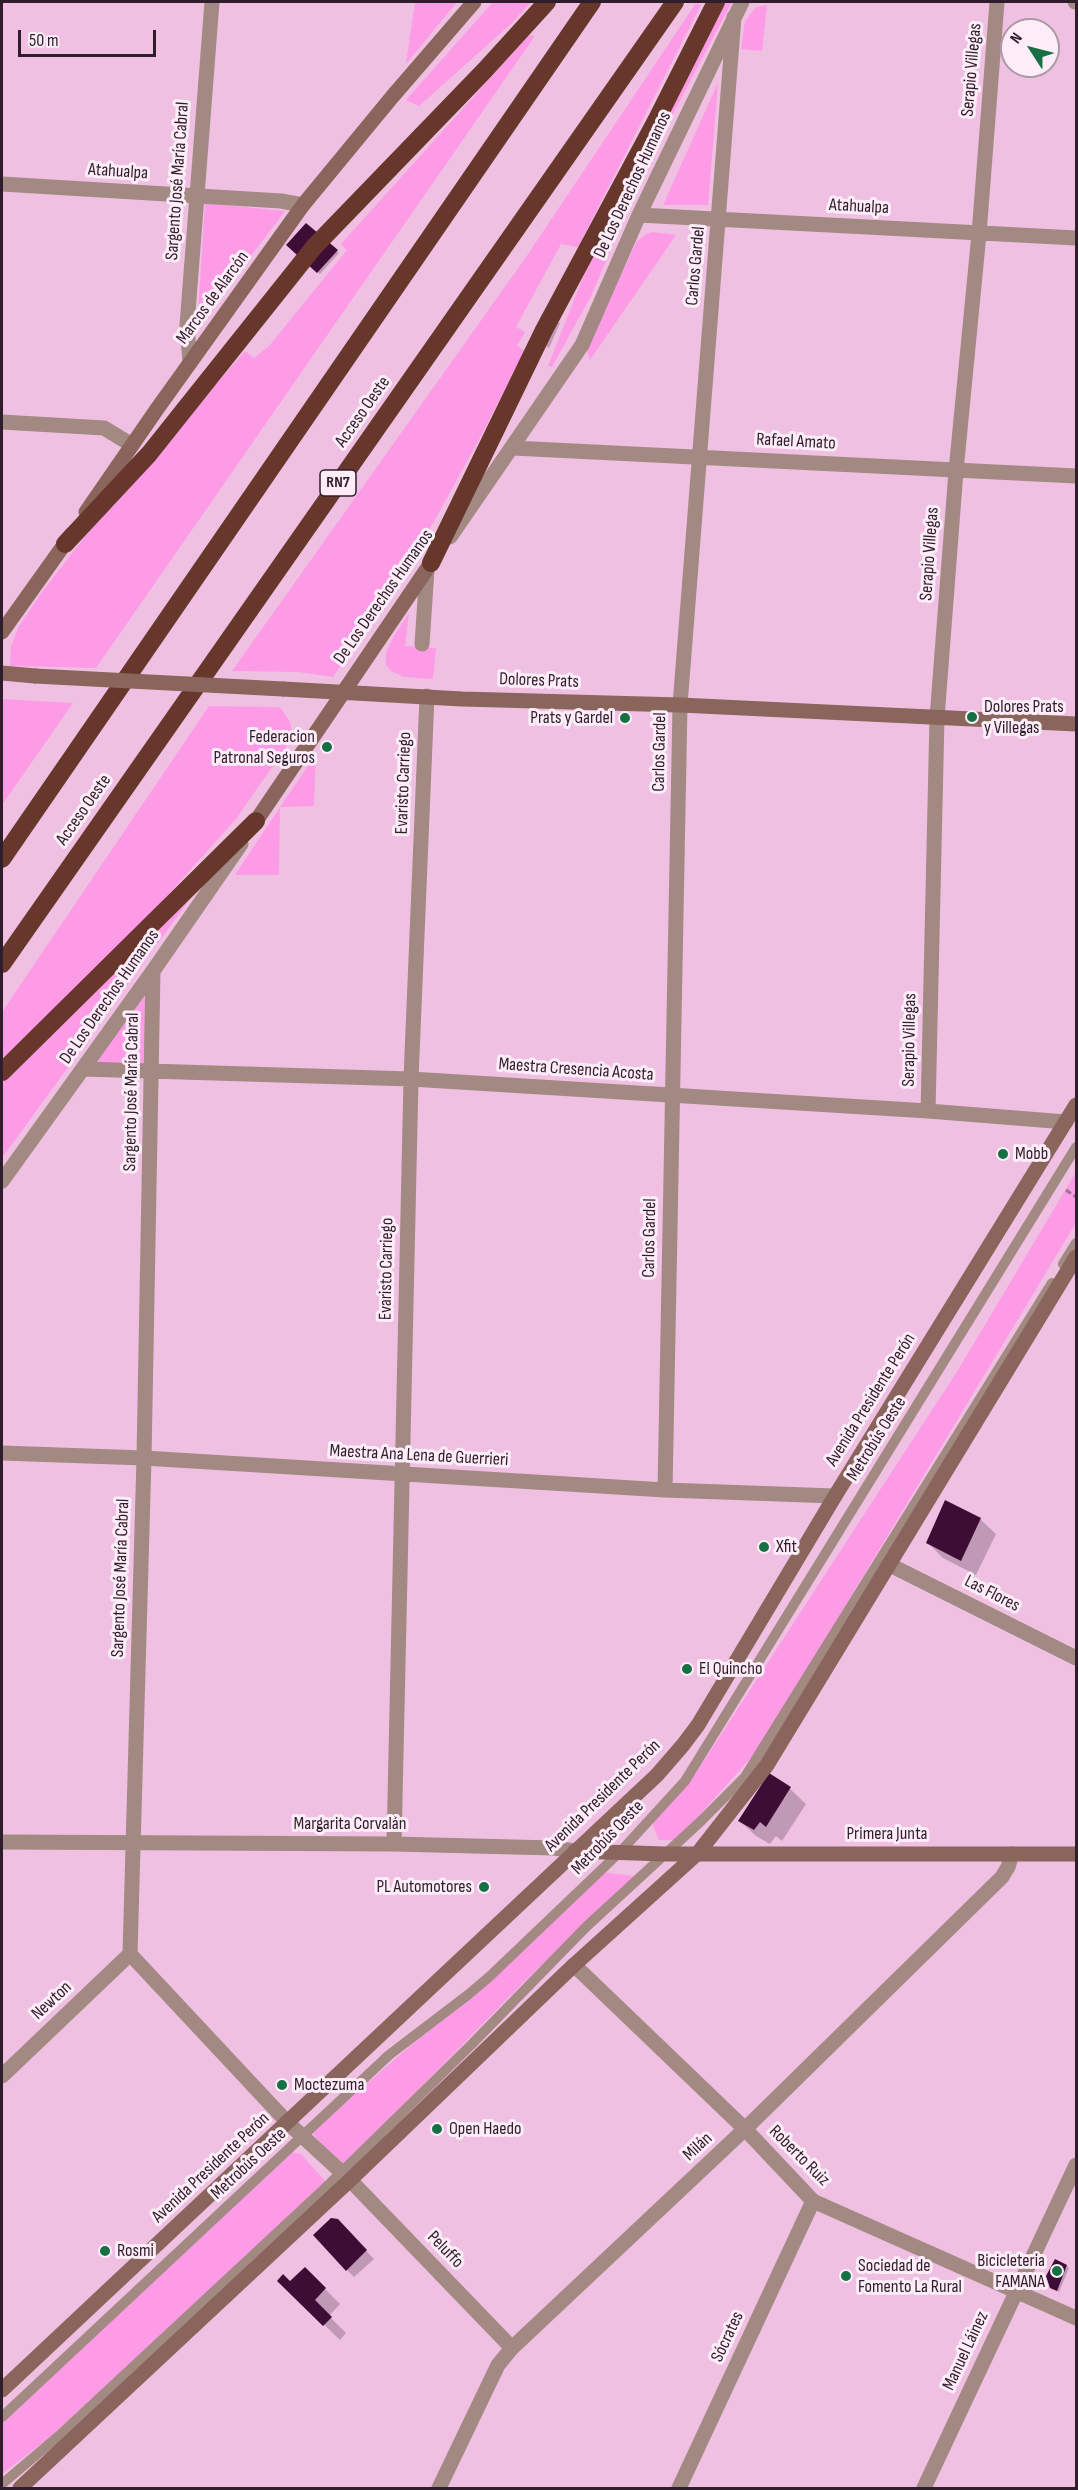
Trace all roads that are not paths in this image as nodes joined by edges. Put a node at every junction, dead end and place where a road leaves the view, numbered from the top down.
1 (212, 2) edge
2 (474, 2) edge
3 (547, 2) edge
4 (592, 2) edge
5 (675, 2) edge
6 (716, 2) edge
7 (742, 2) edge
8 (997, 2) edge
9 (735, 17) junction
10 (2, 184) edge
11 (196, 197) junction
12 (303, 205) junction
13 (639, 215) junction
14 (720, 219) junction
15 (979, 234) junction
16 (1077, 238) edge
17 (190, 363) junction
18 (2, 422) edge
19 (132, 446) junction
20 (513, 448) junction
21 (700, 456) junction
22 (956, 471) junction
23 (1077, 476) edge
24 (65, 544) junction
25 (429, 566) junction
26 (2, 632) edge
27 (422, 644) dead end
28 (2, 673) edge
29 (342, 692) junction
30 (427, 696) junction
31 (680, 705) junction
32 (938, 718) junction
33 (1077, 724) edge
34 (256, 821) junction
35 (2, 859) edge
36 (2, 964) edge
37 (153, 971) junction
38 (83, 1069) junction
39 (152, 1071) junction
40 (2, 1072) edge
41 (411, 1079) junction
42 (672, 1096) junction
43 (1077, 1105) edge
44 (928, 1111) junction
45 (1066, 1122) junction
46 (1077, 1147) edge
47 (2, 1182) edge
48 (1077, 1243) edge
49 (1077, 1257) edge
50 (2, 1453) edge
51 (144, 1458) junction
52 (401, 1475) junction
53 (665, 1490) junction
54 (835, 1496) junction
55 (890, 1565) junction
56 (1077, 1658) edge
57 (2, 1842) edge
58 (132, 1843) junction
59 (394, 1844) junction
60 (575, 1851) junction
61 (621, 1851) junction
62 (698, 1853) junction
63 (664, 1854) junction
64 (1012, 1854) junction
65 (1077, 1854) edge
66 (130, 1954) junction
67 (574, 1965) junction
68 (2, 2076) edge
69 (288, 2123) junction
70 (745, 2129) junction
71 (302, 2138) junction
72 (1077, 2165) edge
73 (344, 2176) junction
74 (813, 2201) junction
75 (1016, 2290) junction
76 (1077, 2318) edge
77 (512, 2348) junction
78 (2, 2390) edge
79 (2, 2417) edge
80 (2, 2484) edge
81 (20, 2488) edge
82 (439, 2488) edge
83 (679, 2488) edge
84 (924, 2488) edge

1 - 11 street, Sargento José María Cabral
2 - 12 main road, Marcos de Alarcón
3 - 24 highway
4 - 35 highway
5 - 36 highway, Acceso Oeste / RN7
6 - 25 highway
7 - 9 street, De Los Derechos Humanos
8 - 15 street, Serapio Villegas
9 - 13 street, De Los Derechos Humanos
9 - 14 street, Carlos Gardel
10 - 11 street, Atahualpa
11 - 12 street, Atahualpa
11 - 17 street, Sargento José María Cabral
12 - 17 main road, Marcos de Alarcón
13 - 14 street, Atahualpa
13 - 20 street, De Los Derechos Humanos
14 - 15 street, Atahualpa
14 - 21 street, Carlos Gardel
15 - 16 street, Atahualpa
15 - 22 street, Serapio Villegas
17 - 19 main road, Marcos de Alarcón
18 - 19 street
19 - 24 main road, Marcos de Alarcón
20 - 21 street, Rafael Amato
20 - 25 street, De Los Derechos Humanos
21 - 22 street, Rafael Amato
21 - 31 street, Carlos Gardel
22 - 23 street, Rafael Amato
22 - 32 street, Serapio Villegas
24 - 26 main road, Marcos de Alarcón
25 - 27 street
25 - 29 main road, De Los Derechos Humanos
28 - 29 main road, Dolores Prats, bridge
29 - 30 main road, Dolores Prats
29 - 34 main road, De Los Derechos Humanos
30 - 31 main road, Dolores Prats
30 - 41 street, Evaristo Carriego
31 - 32 main road, Dolores Prats
31 - 42 street, Carlos Gardel
32 - 33 main road, Dolores Prats
32 - 44 street, Serapio Villegas
34 - 37 street, De Los Derechos Humanos
34 - 40 highway
37 - 38 street, De Los Derechos Humanos
37 - 39 street, Sargento José María Cabral
38 - 39 street, Maestra Cresencia Acosta
38 - 47 street, De Los Derechos Humanos
39 - 41 street, Maestra Cresencia Acosta
39 - 51 street, Sargento José María Cabral
41 - 42 street, Maestra Cresencia Acosta
41 - 52 street, Evaristo Carriego
42 - 44 street, Maestra Cresencia Acosta
42 - 53 street, Carlos Gardel
43 - 45 main road, Avenida Presidente Perón
44 - 45 street, Maestra Cresencia Acosta
45 - 54 main road, Avenida Presidente Perón
46 - 61 lane, Metrobús Oeste
48 - 63 lane
49 - 55 main road
50 - 51 street, Maestra Ana Lena de Guerrieri
51 - 52 street, Maestra Ana Lena de Guerrieri
51 - 58 street, Sargento José María Cabral
52 - 53 street, Maestra Ana Lena de Guerrieri
52 - 59 street, Evaristo Carriego
53 - 54 street, Maestra Ana Lena de Guerrieri
54 - 60 main road, Avenida Presidente Perón
55 - 56 street, Las Flores
55 - 62 main road
57 - 58 street, Margarita Corvalán
58 - 59 street, Margarita Corvalán
58 - 66 street, Sargento José María Cabral
59 - 60 street, Margarita Corvalán
60 - 61 main road, Margarita Corvalán
60 - 69 main road, Avenida Presidente Perón
61 - 63 main road, Margarita Corvalán
61 - 71 lane, Metrobús Oeste
62 - 63 main road, Margarita Corvalán
62 - 64 main road, Primera Junta
62 - 67 main road
63 - 73 lane
64 - 65 main road, Primera Junta
64 - 70 street, Milán
66 - 68 street, Newton
66 - 69 street
67 - 70 street, Roberto Ruiz
67 - 73 main road
69 - 71 street, Peluffo
69 - 78 main road, Avenida Presidente Perón
70 - 74 street, Roberto Ruiz
70 - 77 street, Milán
71 - 73 street, Peluffo
71 - 79 lane, Metrobús Oeste
72 - 75 street, Manuel Láinez
73 - 77 street, Peluffo
73 - 80 lane
73 - 81 main road
74 - 75 street, Roberto Ruiz
74 - 83 street, Sócrates
75 - 76 street, Roberto Ruiz
75 - 84 street, Manuel Láinez
77 - 82 street, Milán

